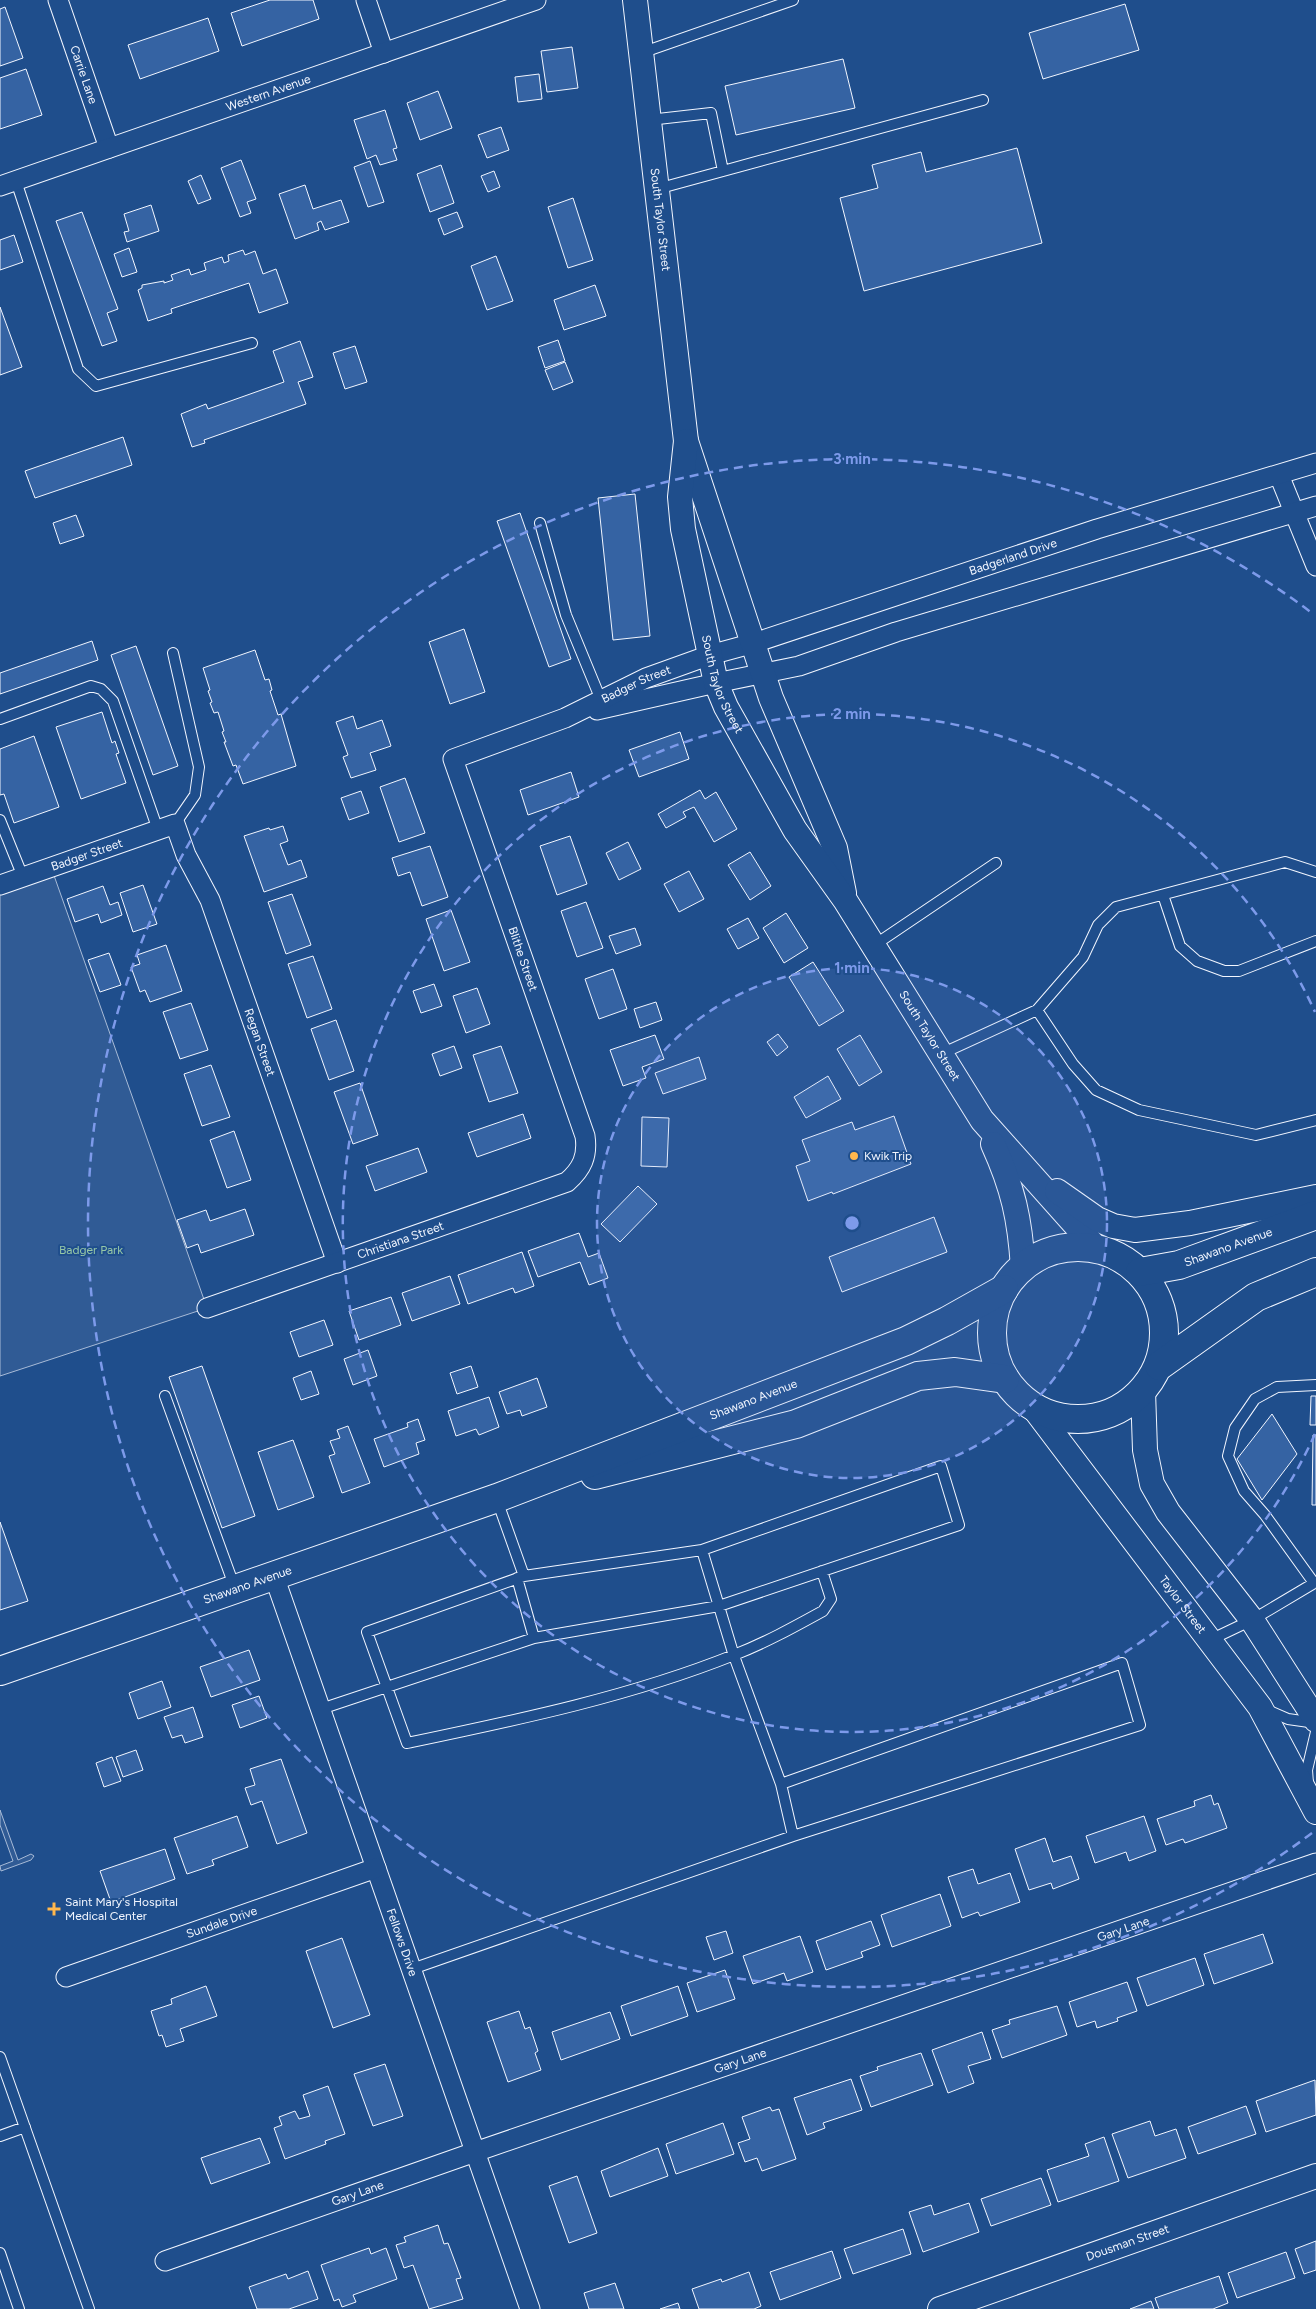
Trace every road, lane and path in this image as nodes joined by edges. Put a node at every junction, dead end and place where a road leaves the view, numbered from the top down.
1 (58, 0) edge
2 (366, 0) edge
3 (536, 0) edge
4 (635, 0) edge
5 (793, 0) edge
6 (384, 53) junction
7 (641, 53) junction
8 (983, 100) dead end
9 (649, 120) junction
10 (109, 148) junction
11 (722, 171) junction
12 (8, 183) edge
13 (657, 189) junction
14 (252, 343) dead end
15 (686, 441) junction
16 (1316, 463) edge
17 (1279, 475) junction
18 (1316, 506) edge
19 (1293, 514) junction
20 (540, 523) dead end
21 (1316, 566) edge
22 (754, 642) junction
23 (173, 653) dead end
24 (710, 655) junction
25 (765, 674) junction
26 (716, 683) junction
27 (601, 700) junction
28 (564, 718) junction
29 (0, 719) edge
30 (453, 758) joint
31 (0, 820) edge
32 (167, 827) junction
33 (996, 862) dead end
34 (1316, 872) edge
35 (23, 877) junction
36 (0, 885) edge
37 (1163, 895) junction
38 (845, 900) junction
39 (1316, 941) edge
40 (873, 946) junction
41 (1037, 1010) junction
42 (940, 1054) junction
43 (982, 1120) junction
44 (1316, 1120) edge
45 (584, 1160) joint
46 (1020, 1165) junction
47 (1316, 1197) edge
48 (1316, 1215) edge
49 (1097, 1249) junction
50 (337, 1263) junction
51 (1023, 1268) junction
52 (1140, 1272) junction
53 (1316, 1272) edge
54 (1004, 1289) junction
55 (207, 1308) dead end
56 (1158, 1366) junction
57 (1005, 1379) junction
58 (1316, 1385) edge
59 (1143, 1391) junction
60 (165, 1396) dead end
61 (1033, 1407) junction
62 (497, 1498) junction
63 (702, 1550) junction
64 (822, 1571) junction
65 (274, 1576) junction
66 (521, 1577) junction
67 (1315, 1582) edge
68 (235, 1589) junction
69 (720, 1606) junction
70 (1252, 1620) junction
71 (534, 1638) junction
72 (1210, 1640) junction
73 (734, 1656) junction
74 (0, 1671) edge
75 (386, 1687) junction
76 (1260, 1707) junction
77 (320, 1709) junction
78 (1316, 1721) edge
79 (1316, 1732) edge
80 (781, 1784) junction
81 (1313, 1806) edge
82 (793, 1836) junction
83 (1316, 1863) edge
84 (376, 1868) junction
85 (412, 1969) junction
86 (66, 1977) dead end
87 (0, 2057) edge
88 (25, 2127) junction
89 (0, 2136) edge
90 (475, 2152) junction
91 (1316, 2176) edge
92 (0, 2253) edge
93 (165, 2260) dead end
94 (19, 2309) edge
95 (89, 2309) edge
96 (530, 2309) edge
97 (940, 2309) edge

1 - 10 street, Carrie Lane
2 - 6 street
3 - 6 street, Western Avenue
4 - 7 street, South Taylor Street
5 - 7 lane
6 - 10 street, Western Avenue
7 - 9 street, South Taylor Street
8 - 11 lane
9 - 11 lane
9 - 13 street, South Taylor Street
10 - 12 street, Western Avenue
11 - 13 lane
12 - 14 lane
13 - 15 street, South Taylor Street
15 - 22 street, South Taylor Street
15 - 24 street, South Taylor Street
16 - 17 street, Badgerland Drive
17 - 19 street
17 - 22 street, Badgerland Drive
18 - 19 street
19 - 21 street
19 - 25 street
20 - 27 lane
22 - 24 street, Badgerland Drive
22 - 25 street, South Taylor Street
23 - 32 lane
24 - 26 street, South Taylor Street
24 - 27 street, Badger Street
25 - 26 street
25 - 38 street, South Taylor Street
26 - 28 street, Badger Street
26 - 38 street, South Taylor Street
27 - 28 street, Badger Street
28 - 30 street, Badger Street
29 - 32 lane
30 - 45 street, Blithe Street
31 - 35 lane
32 - 35 street, Badger Street
32 - 50 street, Regan Street
33 - 40 lane
34 - 37 lane
35 - 36 street, Badger Street
37 - 39 lane
37 - 41 lane
38 - 40 street, South Taylor Street
40 - 42 street, South Taylor Street
41 - 42 lane
41 - 44 lane
42 - 43 street, South Taylor Street
43 - 46 street, South Taylor Street
43 - 51 street, South Taylor Street
45 - 50 street, Christiana Street
46 - 47 street
46 - 49 street, South Taylor Street
48 - 52 main road, Shawano Avenue
49 - 51 main road
49 - 52 main road
50 - 55 street, Christiana Street
51 - 54 main road
52 - 56 main road
53 - 56 main road
54 - 57 main road
54 - 62 main road, Shawano Avenue
56 - 59 main road
57 - 61 main road
57 - 62 main road, Shawano Avenue
58 - 67 lane
59 - 61 main road
59 - 70 street
60 - 68 lane
61 - 72 street, Taylor Street
62 - 65 main road, Shawano Avenue
62 - 66 lane
63 - 64 lane
63 - 66 lane
63 - 69 lane
64 - 69 lane
64 - 73 lane
65 - 68 main road, Shawano Avenue
65 - 77 street, Fellows Drive
66 - 71 lane
66 - 75 lane
67 - 70 lane
68 - 74 main road, Shawano Avenue
69 - 71 lane
69 - 73 lane
70 - 72 lane
70 - 78 street
71 - 75 lane
72 - 76 street, Taylor Street
73 - 75 lane
73 - 80 lane
75 - 77 lane
76 - 78 lane
76 - 81 street, Taylor Street
77 - 84 street, Fellows Drive
79 - 81 lane
80 - 82 lane
80 - 82 lane
82 - 85 lane
83 - 90 street, Gary Lane
84 - 85 street, Fellows Drive
84 - 86 street, Sundale Drive
85 - 90 street, Fellows Drive
87 - 88 lane
88 - 89 lane
88 - 95 lane
90 - 93 street, Gary Lane
90 - 96 street, Fellows Drive
91 - 97 street, Dousman Street
92 - 94 lane

